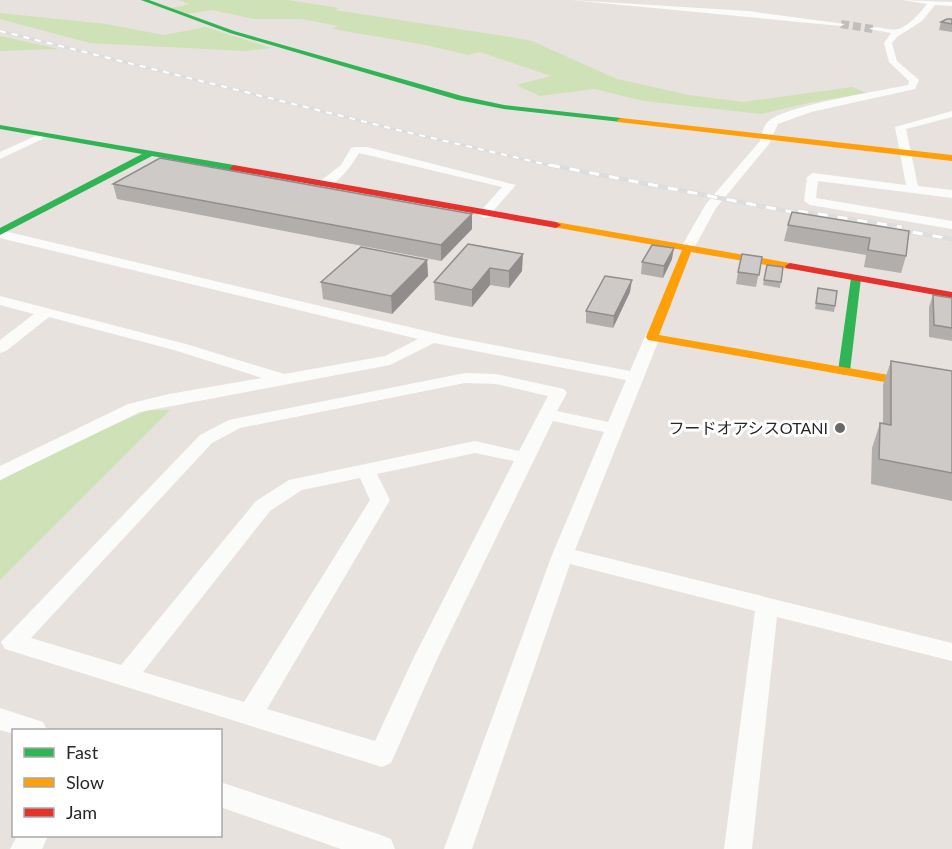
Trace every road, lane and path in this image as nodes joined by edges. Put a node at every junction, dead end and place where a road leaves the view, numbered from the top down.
1 (144, 0) edge
2 (574, 0) edge
3 (906, 0) edge
4 (933, 2) junction
5 (655, 3) edge
6 (952, 4) edge
7 (841, 24) tunnel mouth
8 (873, 28) tunnel mouth
9 (900, 32) junction
10 (952, 114) edge
11 (0, 127) edge
12 (46, 135) junction
13 (767, 138) junction
14 (151, 153) junction
15 (905, 153) junction
16 (0, 156) edge
17 (952, 158) edge
18 (323, 185) junction
19 (913, 189) junction
20 (952, 194) edge
21 (484, 213) junction
22 (952, 225) edge
23 (0, 233) edge
24 (687, 249) junction
25 (856, 278) junction
26 (952, 296) edge
27 (0, 300) edge
28 (46, 312) junction
29 (433, 337) junction
30 (652, 337) junction
31 (0, 348) edge
32 (844, 371) junction
33 (635, 377) junction
34 (283, 378) junction
35 (952, 390) edge
36 (547, 414) junction
37 (615, 429) junction
38 (526, 458) junction
39 (366, 470) junction
40 (0, 474) edge
41 (563, 555) junction
42 (767, 606) junction
43 (952, 652) edge
44 (126, 676) junction
45 (250, 715) junction
46 (0, 719) edge
47 (31, 729) edge
48 (222, 795) edge
49 (33, 837) edge
50 (24, 849) edge
51 (381, 849) edge
52 (458, 849) edge
53 (738, 849) edge

1 - 13 street
2 - 5 street
3 - 4 street
4 - 6 street
4 - 9 street
5 - 7 street
8 - 9 street
9 - 13 street
10 - 15 street
11 - 12 street
12 - 14 street
12 - 16 street
13 - 15 street
13 - 24 street
14 - 18 street
14 - 23 street
15 - 17 street
15 - 19 street
18 - 21 street
18 - 21 street
19 - 20 street
19 - 22 street
21 - 24 street
23 - 29 street
24 - 25 street
24 - 30 street
25 - 26 street
25 - 32 street
27 - 28 street
28 - 31 street
28 - 34 street
29 - 33 street
29 - 34 street
30 - 32 street
30 - 33 street
32 - 35 street
33 - 37 street
34 - 40 street
36 - 37 street
36 - 38 street
36 - 44 street
37 - 41 street
38 - 39 street
38 - 45 street
39 - 44 street
39 - 45 street
41 - 42 street
41 - 52 street
42 - 43 street
42 - 53 street
44 - 45 street
46 - 47 street
48 - 51 street
49 - 50 street

